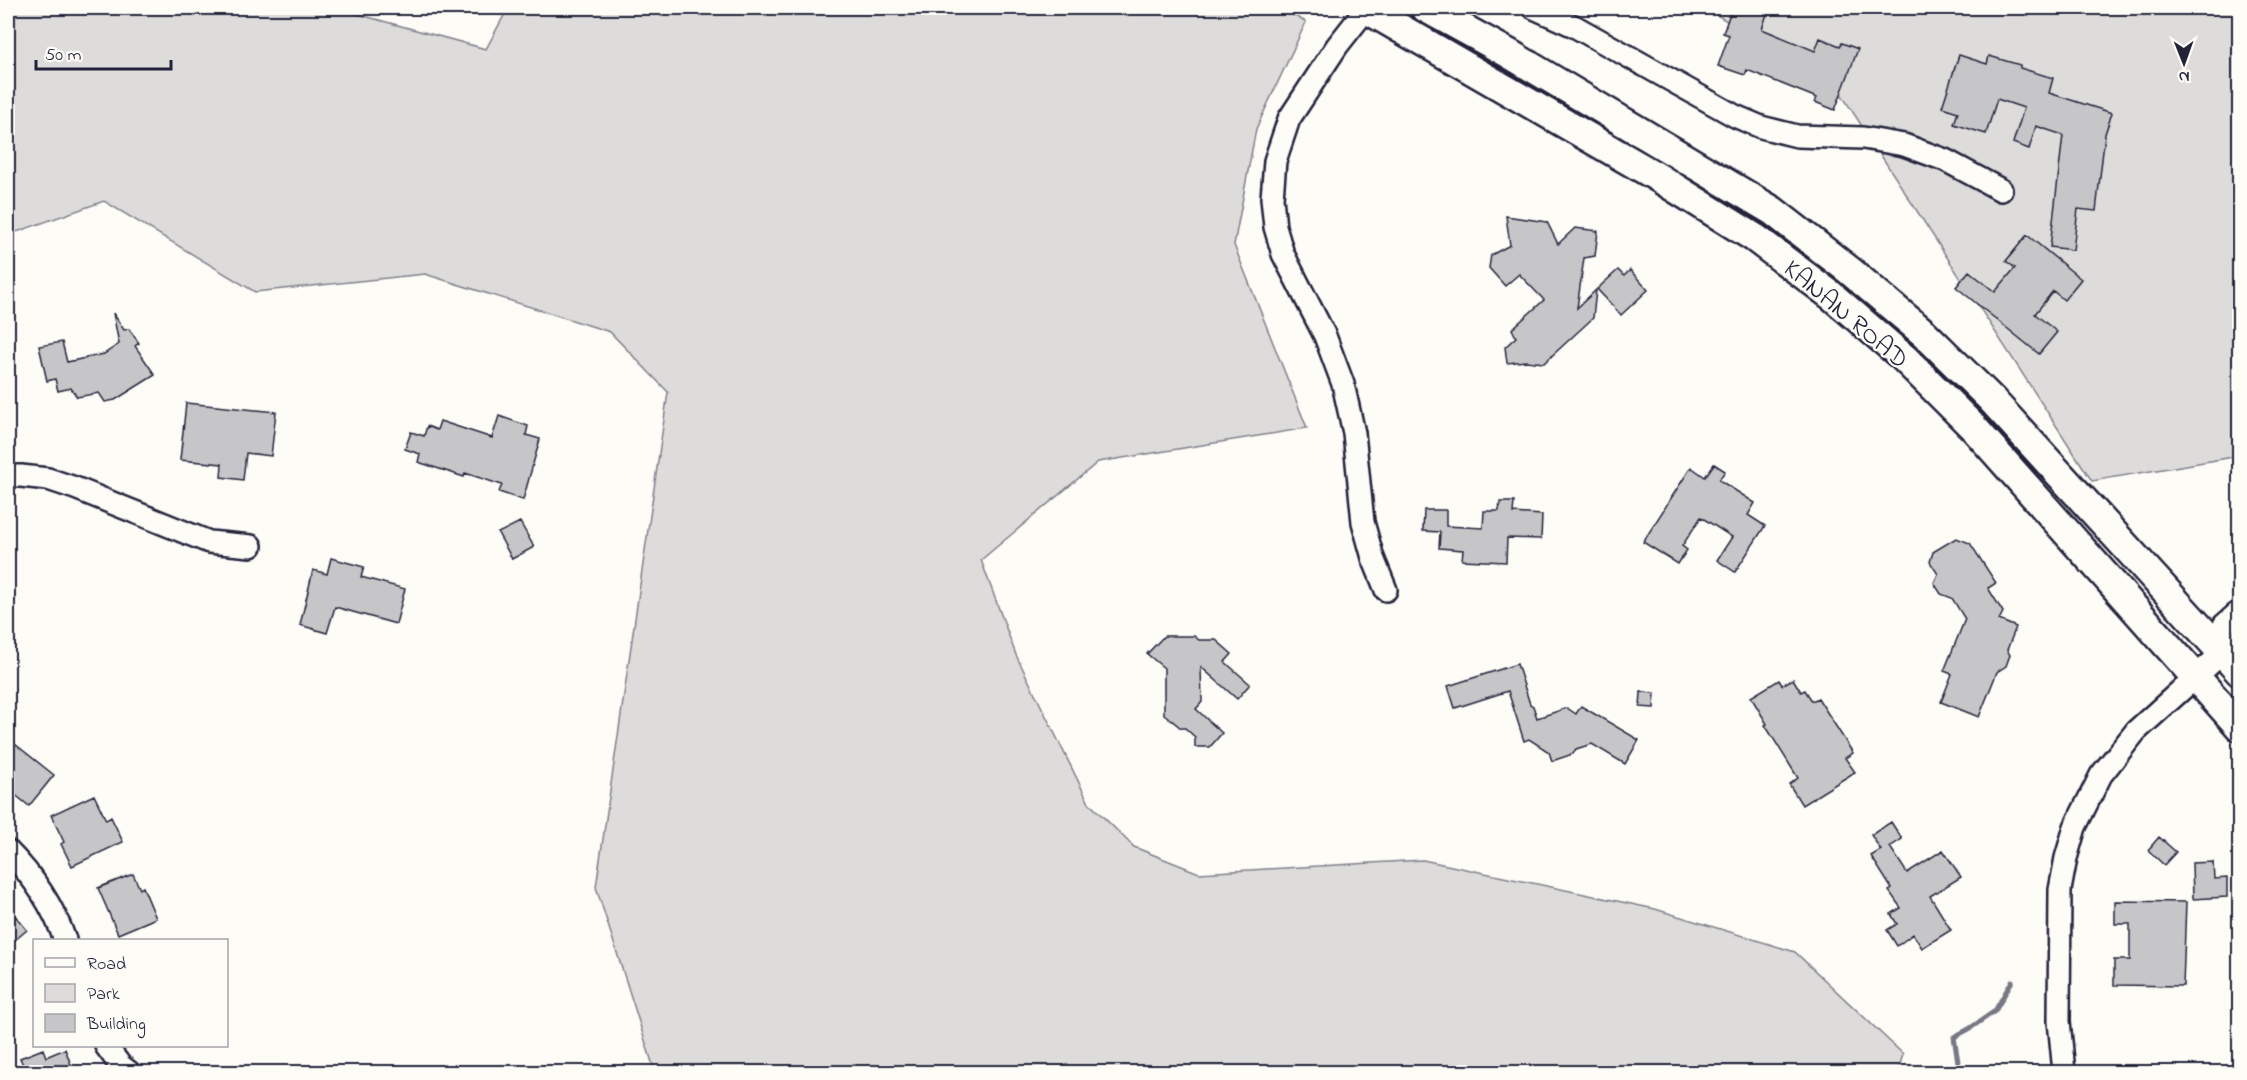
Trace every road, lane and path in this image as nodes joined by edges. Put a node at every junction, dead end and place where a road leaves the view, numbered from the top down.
1 (1366, 8) edge
2 (1426, 8) edge
3 (1534, 8) edge
4 (2001, 190) dead end
5 (8, 476) edge
6 (251, 546) dead end
7 (1386, 590) dead end
8 (2240, 611) edge
9 (2234, 660) edge
10 (2194, 678) junction
11 (2240, 727) edge
12 (8, 851) edge
13 (65, 939) edge
14 (107, 1047) edge
15 (129, 1072) edge
16 (2064, 1072) edge

1 - 7 street
1 - 10 main road, KANAN ROAD
2 - 9 main road, KANAN ROAD
3 - 4 street
5 - 6 street
8 - 9 street
9 - 10 street
10 - 11 main road, KANAN ROAD
10 - 16 street
12 - 13 street
14 - 15 street

